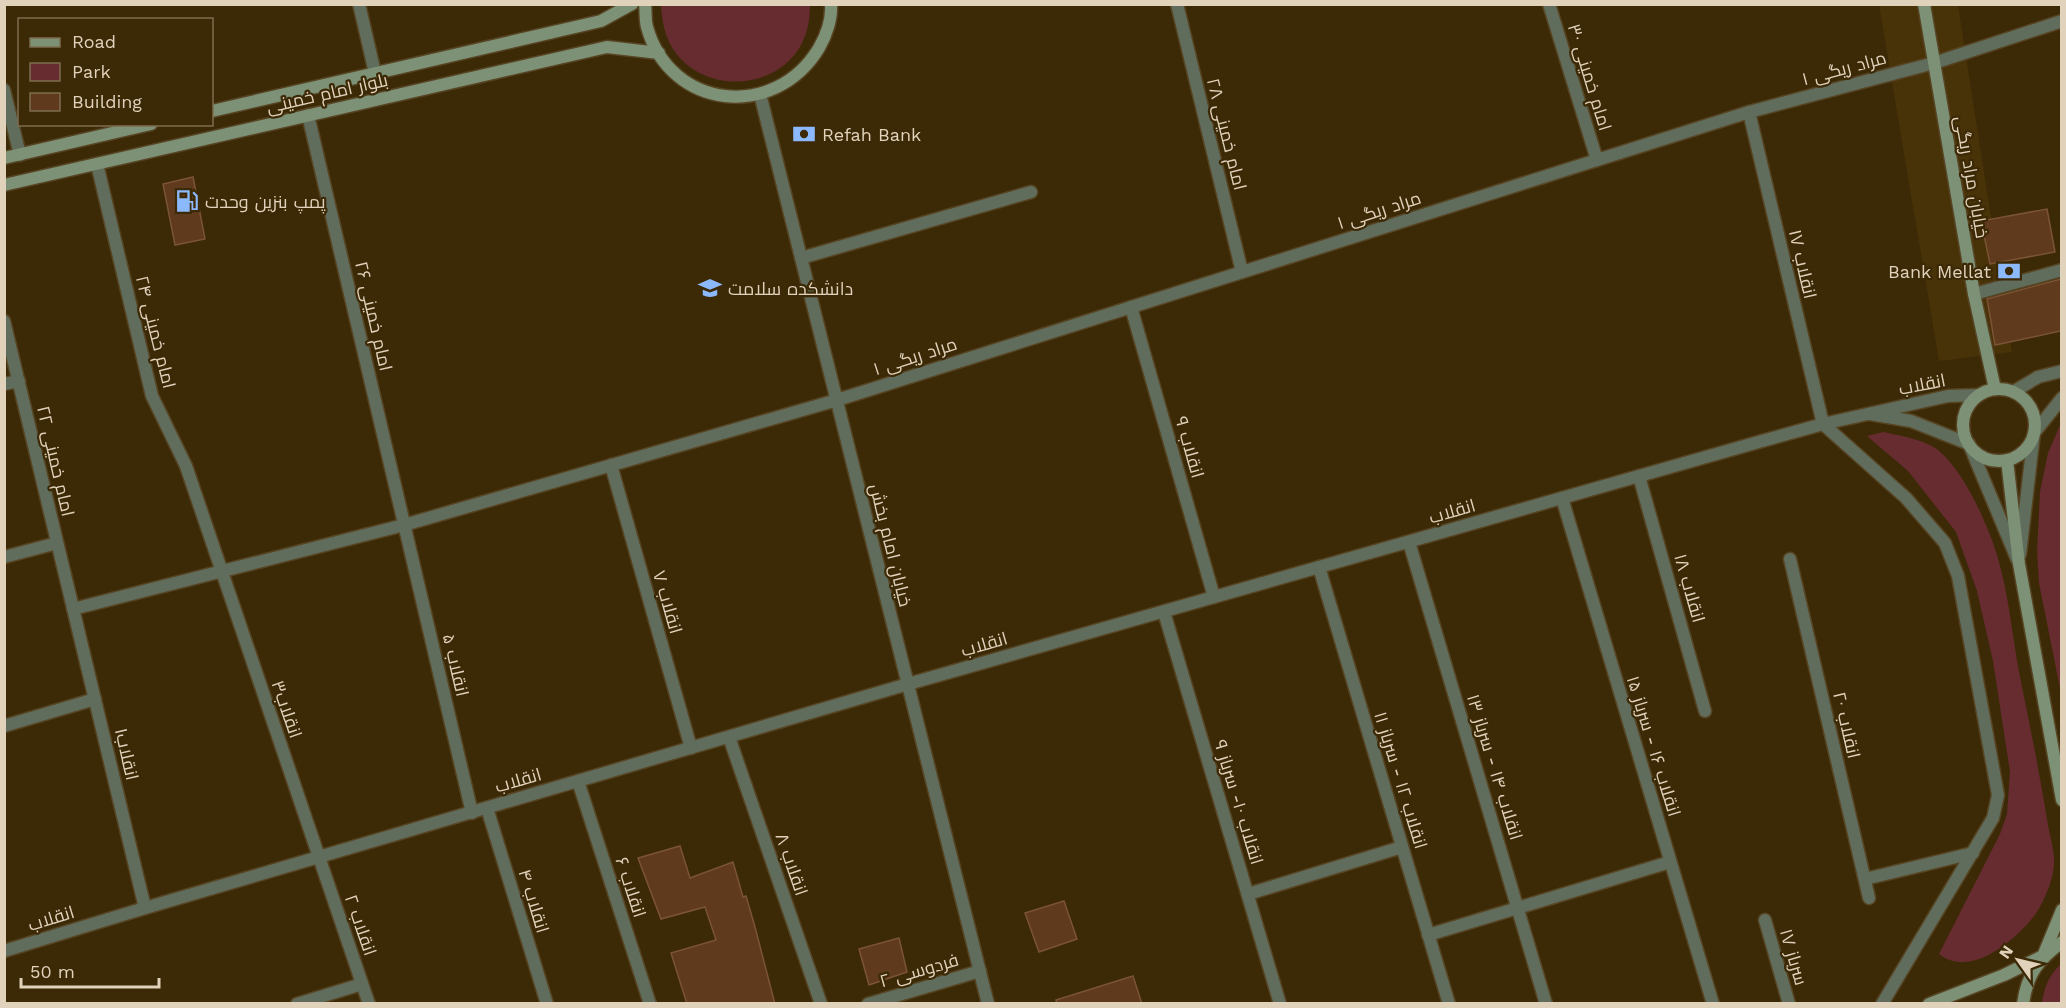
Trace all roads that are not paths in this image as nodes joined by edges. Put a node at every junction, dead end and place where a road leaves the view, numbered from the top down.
1 (359, 4) edge
2 (632, 4) edge
3 (645, 4) edge
4 (1177, 4) edge
5 (1549, 4) edge
6 (1924, 4) edge
7 (834, 6) edge
8 (2061, 21) edge
9 (659, 53) junction
10 (1934, 63) junction
11 (375, 73) junction
12 (4, 90) edge
13 (760, 94) junction
14 (213, 111) edge
15 (1749, 112) junction
16 (308, 116) junction
17 (142, 126) edge
18 (20, 154) junction
19 (4, 158) edge
20 (1597, 160) junction
21 (97, 164) junction
22 (4, 185) edge
23 (1031, 192) dead end
24 (801, 258) junction
25 (2061, 270) edge
26 (1242, 272) junction
27 (1974, 294) junction
28 (1131, 307) junction
29 (4, 321) edge
30 (2061, 370) edge
31 (19, 381) junction
32 (4, 384) edge
33 (1995, 389) junction
34 (2013, 392) junction
35 (1979, 395) junction
36 (2061, 398) edge
37 (837, 400) junction
38 (1869, 414) junction
39 (1822, 424) junction
40 (2034, 433) junction
41 (1969, 444) junction
42 (2007, 460) junction
43 (611, 465) junction
44 (1639, 476) junction
45 (1562, 498) junction
46 (405, 525) junction
47 (1409, 542) junction
48 (57, 543) junction
49 (4, 557) edge
50 (1790, 560) dead end
51 (2019, 564) junction
52 (1319, 567) junction
53 (221, 571) junction
54 (1214, 597) junction
55 (73, 609) junction
56 (1164, 612) junction
57 (908, 684) junction
58 (95, 699) junction
59 (1705, 711) dead end
60 (4, 726) edge
61 (729, 737) junction
62 (691, 748) junction
63 (578, 781) junction
64 (2061, 800) edge
65 (487, 808) junction
66 (472, 813) junction
67 (1402, 847) junction
68 (1973, 853) junction
69 (319, 858) junction
70 (1670, 862) junction
71 (1865, 879) junction
72 (1248, 894) junction
73 (1869, 898) dead end
74 (145, 908) junction
75 (1518, 908) junction
76 (2061, 910) edge
77 (1765, 920) dead end
78 (1428, 935) junction
79 (2061, 942) edge
80 (4, 951) edge
81 (2043, 956) junction
82 (980, 971) junction
83 (362, 984) junction
84 (297, 1004) edge
85 (369, 1004) edge
86 (547, 1004) edge
87 (650, 1004) edge
88 (821, 1004) edge
89 (868, 1004) edge
90 (988, 1004) edge
91 (1280, 1004) edge
92 (1449, 1004) edge
93 (1546, 1004) edge
94 (1713, 1004) edge
95 (1789, 1004) edge
96 (1882, 1004) edge
97 (1929, 1004) edge
98 (2022, 1004) edge

1 - 11 street
2 - 11 main road, بلوار امام خمینی
3 - 9 main road
4 - 26 street, امام خمینی ۲۸
5 - 20 street, امام خمینی ۳۰
6 - 10 main road, خیابان مراد ریگی
7 - 13 main road
8 - 10 street, مراد ریگی ۱
9 - 13 main road
9 - 16 main road, بلوار امام خمینی
10 - 15 street, مراد ریگی ۱
10 - 27 main road, خیابان مراد ریگی
11 - 14 main road, بلوار امام خمینی
12 - 18 street
13 - 24 street, خیابان امام بخش
15 - 20 street, مراد ریگی ۱
15 - 39 street, انقلاب ۱۷
16 - 21 main road, بلوار امام خمینی
16 - 46 street, امام خمینی ۲۶
17 - 18 main road
18 - 19 main road
20 - 26 street, مراد ریگی ۱
21 - 22 main road, بلوار امام خمینی
21 - 53 street, امام خمینی ۲۴
23 - 24 street
24 - 37 street, خیابان امام بخش
25 - 27 street
26 - 28 street, مراد ریگی ۱
27 - 33 main road, خیابان مراد ریگی
28 - 37 street, مراد ریگی ۱
28 - 54 street, انقلاب ۹
29 - 31 street, امام خمینی ۲۲
30 - 34 street
31 - 32 street
31 - 48 street, امام خمینی ۲۲
33 - 34 main road
33 - 35 main road
34 - 40 main road
35 - 38 street, انقلاب
35 - 41 main road
36 - 40 street
37 - 43 street, مراد ریگی ۱
37 - 57 street, خیابان امام بخش
38 - 39 street, انقلاب
38 - 41 street
39 - 44 street, انقلاب
39 - 68 street
40 - 42 main road
40 - 51 street
41 - 42 main road
41 - 51 street
42 - 51 main road
43 - 46 street, مراد ریگی ۱
43 - 62 street, انقلاب ۷
44 - 45 street, انقلاب
44 - 59 street, انقلاب ۱۸
45 - 47 street, انقلاب
45 - 70 street, انقلاب ۱۶ - سرباز ۱۵
46 - 53 street, مراد ریگی ۱
46 - 66 street, انقلاب ۵
47 - 52 street, انقلاب
47 - 75 street, انقلاب ۱۴ - سرباز ۱۳
48 - 49 street
48 - 55 street, امام خمینی ۲۲
50 - 71 street, انقلاب ۲۰
51 - 64 main road
52 - 54 street, انقلاب
52 - 67 street, انقلاب ۱۲ - سرباز ۱۱
53 - 55 street, مراد ریگی ۱
53 - 69 street, انقلاب۳
54 - 56 street, انقلاب
55 - 58 street, انقلاب۱
56 - 57 street, انقلاب
56 - 72 street, انقلاب ۱۰- سرباز ۹
57 - 61 street, انقلاب
57 - 82 street, خیابان امام بخش
58 - 60 street
58 - 74 street, انقلاب۱
61 - 62 street, انقلاب
61 - 88 street, انقلاب ۸
62 - 63 street, انقلاب
63 - 65 street, انقلاب
63 - 87 street, انقلاب ۶
65 - 66 street, انقلاب
65 - 86 street, انقلاب ۴
66 - 69 street, انقلاب
67 - 72 street
67 - 78 street, انقلاب ۱۲ - سرباز ۱۱
68 - 71 street
68 - 96 street
69 - 74 street, انقلاب
69 - 83 street, انقلاب ۲
70 - 75 street
70 - 94 street, انقلاب ۱۶ - سرباز ۱۵
71 - 73 street, انقلاب ۲۰
72 - 91 street, انقلاب ۱۰- سرباز ۹
74 - 80 street, انقلاب
75 - 78 street
75 - 93 street, انقلاب ۱۴ - سرباز ۱۳
76 - 81 main road
77 - 95 street, سرباز ۱۷
78 - 92 street, انقلاب ۱۲ - سرباز ۱۱
79 - 81 main road
81 - 97 main road
81 - 98 main road
82 - 89 street, فردوسی ۲
82 - 90 street, خیابان امام بخش
83 - 84 street
83 - 85 street, انقلاب ۲

